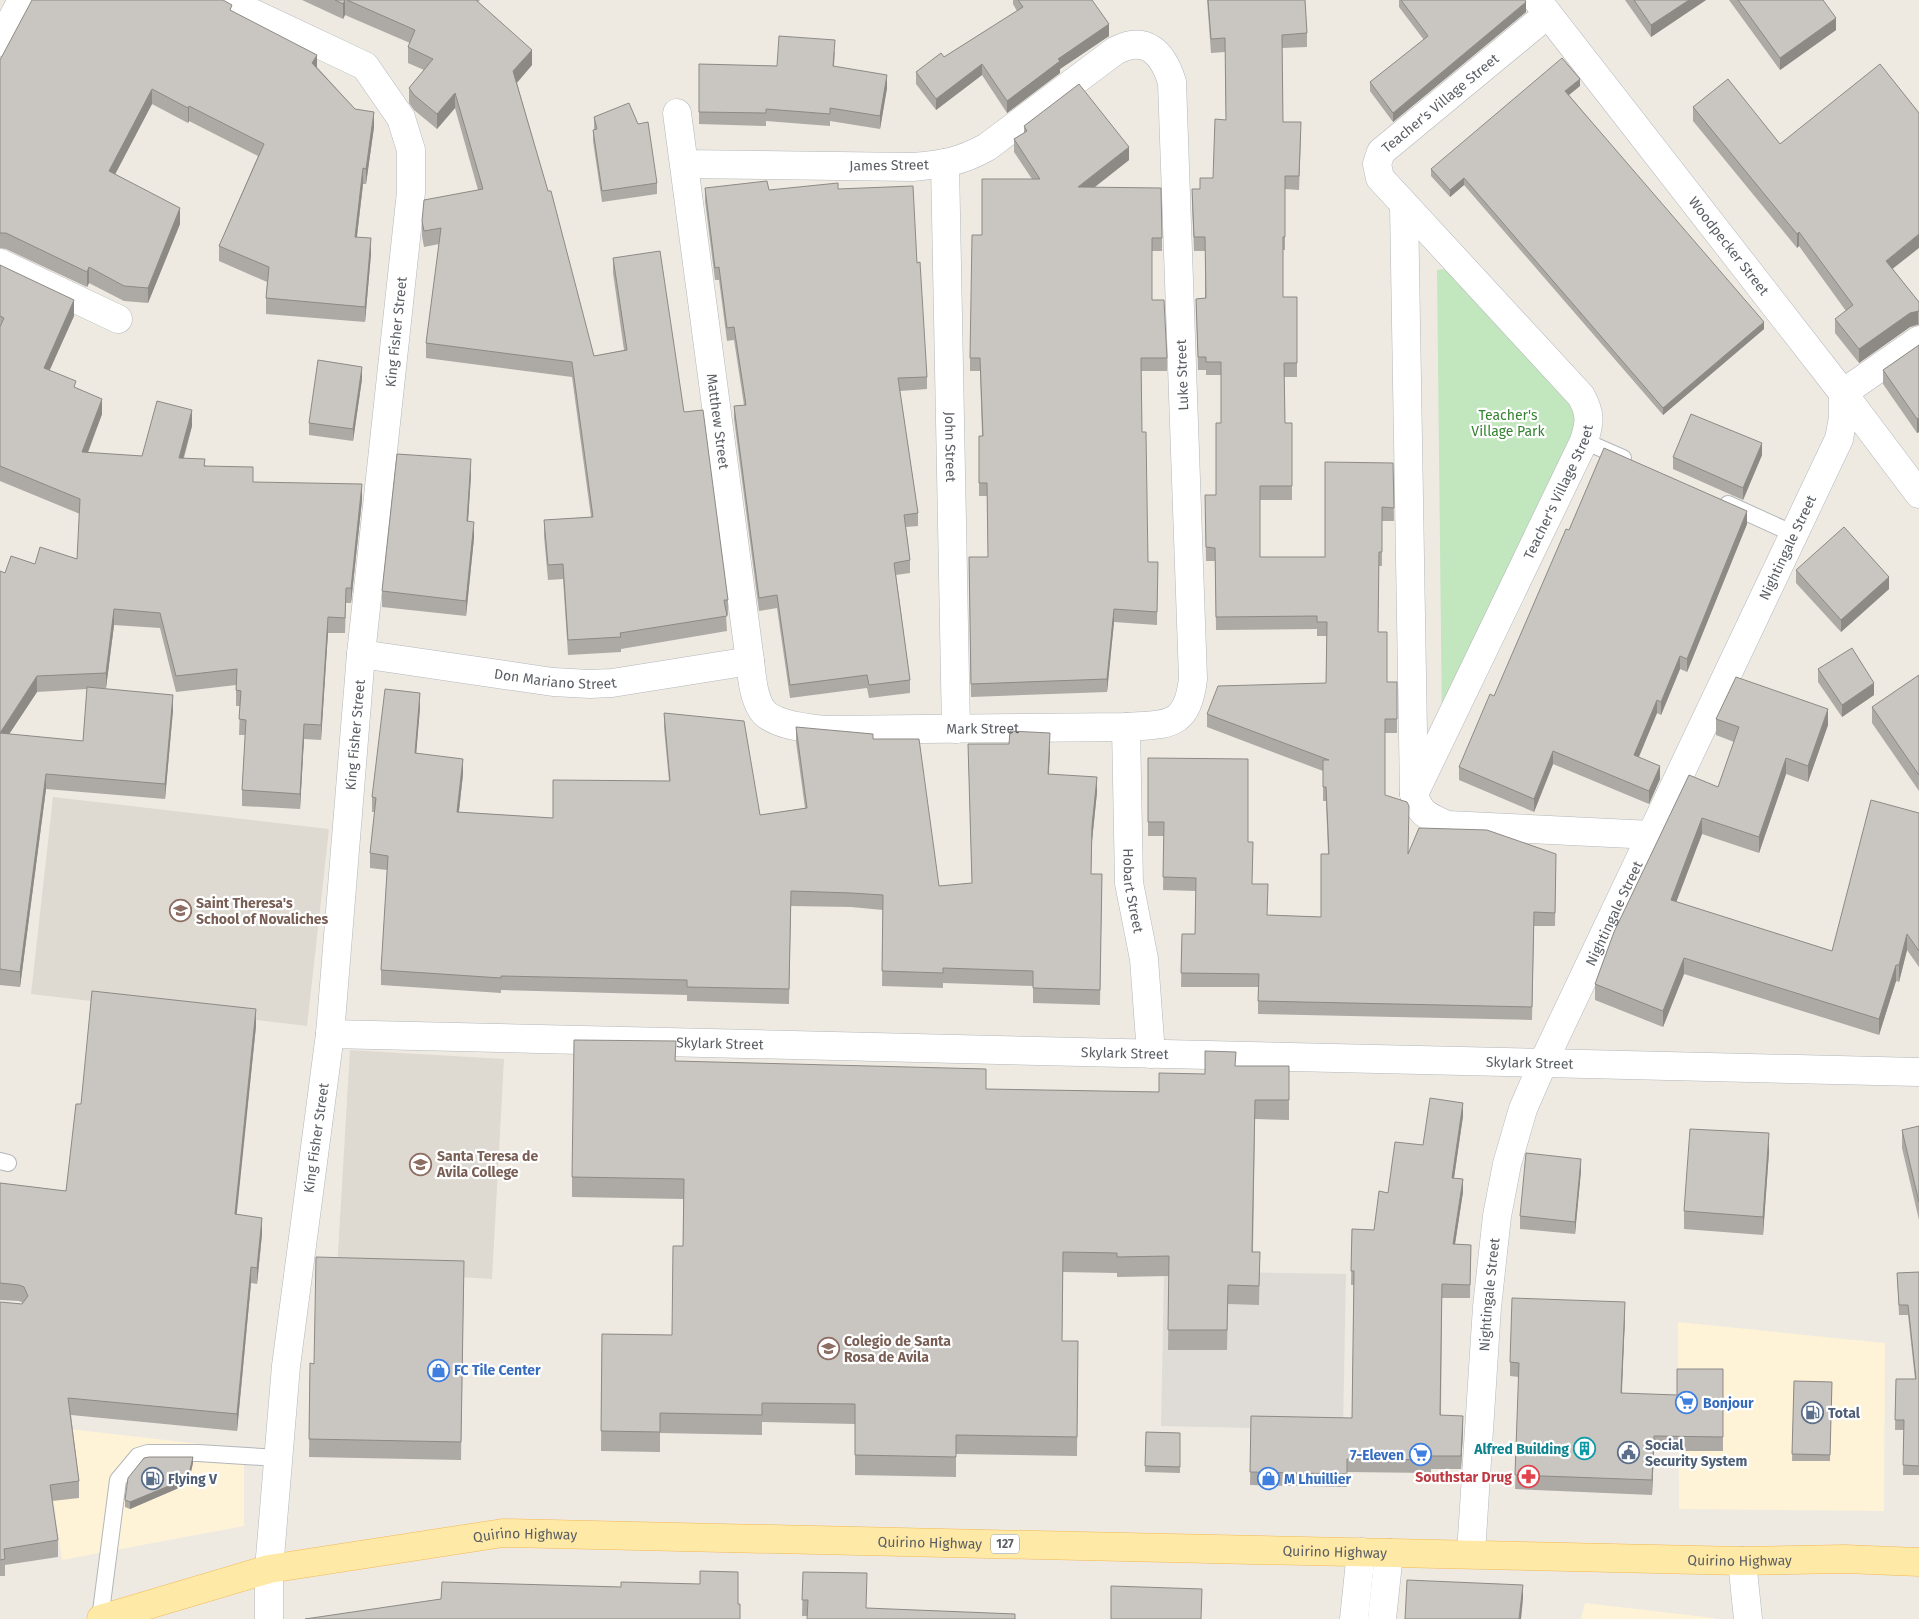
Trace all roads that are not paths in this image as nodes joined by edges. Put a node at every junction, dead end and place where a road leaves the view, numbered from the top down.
1 (22, 0) edge
2 (225, 0) edge
3 (1542, 7) edge
4 (0, 42) edge
5 (1148, 48) joint
6 (677, 113) dead end
7 (684, 164) junction
8 (945, 164) junction
9 (1404, 205) junction
10 (0, 263) edge
11 (118, 319) dead end
12 (1919, 340) edge
13 (1842, 393) junction
14 (1584, 441) junction
15 (1638, 465) edge
16 (1919, 494) edge
17 (1718, 500) edge
18 (1794, 534) junction
19 (362, 654) junction
20 (750, 661) junction
21 (1184, 711) joint
22 (777, 720) joint
23 (1126, 727) junction
24 (956, 729) junction
25 (1414, 794) junction
26 (1652, 835) junction
27 (330, 1034) junction
28 (1151, 1054) junction
29 (1543, 1063) junction
30 (1919, 1072) edge
31 (278, 1458) junction
32 (1361, 1552) junction
33 (1389, 1553) junction
34 (1470, 1554) junction
35 (1742, 1561) junction
36 (1919, 1562) edge
37 (269, 1569) junction
38 (100, 1619) edge
39 (269, 1619) edge
40 (1354, 1619) edge
41 (1382, 1619) edge
42 (1748, 1619) edge

1 - 4 street
2 - 19 street, King Fisher Street
3 - 9 street, Teacher's Village Street
3 - 13 street, Woodpecker Street
5 - 8 street, James Street
5 - 21 street, Luke Street
6 - 7 street, Matthew Street
7 - 8 street, James Street
7 - 20 street, Matthew Street
8 - 24 street, John Street
9 - 14 street, Teacher's Village Street
9 - 25 street
10 - 11 street
12 - 13 street
13 - 16 street, Woodpecker Street
13 - 18 street, Nightingale Street
14 - 15 lane
14 - 25 street, Teacher's Village Street
17 - 18 lane
18 - 26 street, Nightingale Street
19 - 20 street, Don Mariano Street
19 - 27 street, King Fisher Street
20 - 22 street, Matthew Street
21 - 23 street, Mark Street
22 - 24 street, Mark Street
23 - 24 street, Mark Street
23 - 28 street, Hobart Street
25 - 26 street
26 - 29 street, Nightingale Street
27 - 28 street, Skylark Street
27 - 31 street, King Fisher Street
28 - 29 street, Skylark Street
29 - 30 street, Skylark Street
29 - 34 street, Nightingale Street
31 - 37 street, King Fisher Street
31 - 38 lane
32 - 33 main road, Quirino Highway / 127
32 - 37 main road, Quirino Highway / 127
32 - 40 street
33 - 34 main road, Quirino Highway / 127
33 - 41 street
34 - 35 main road, Quirino Highway / 127
35 - 36 main road, Quirino Highway / 127
35 - 42 street
37 - 38 main road, Quirino Highway / 127
37 - 39 street, King Fisher Street

